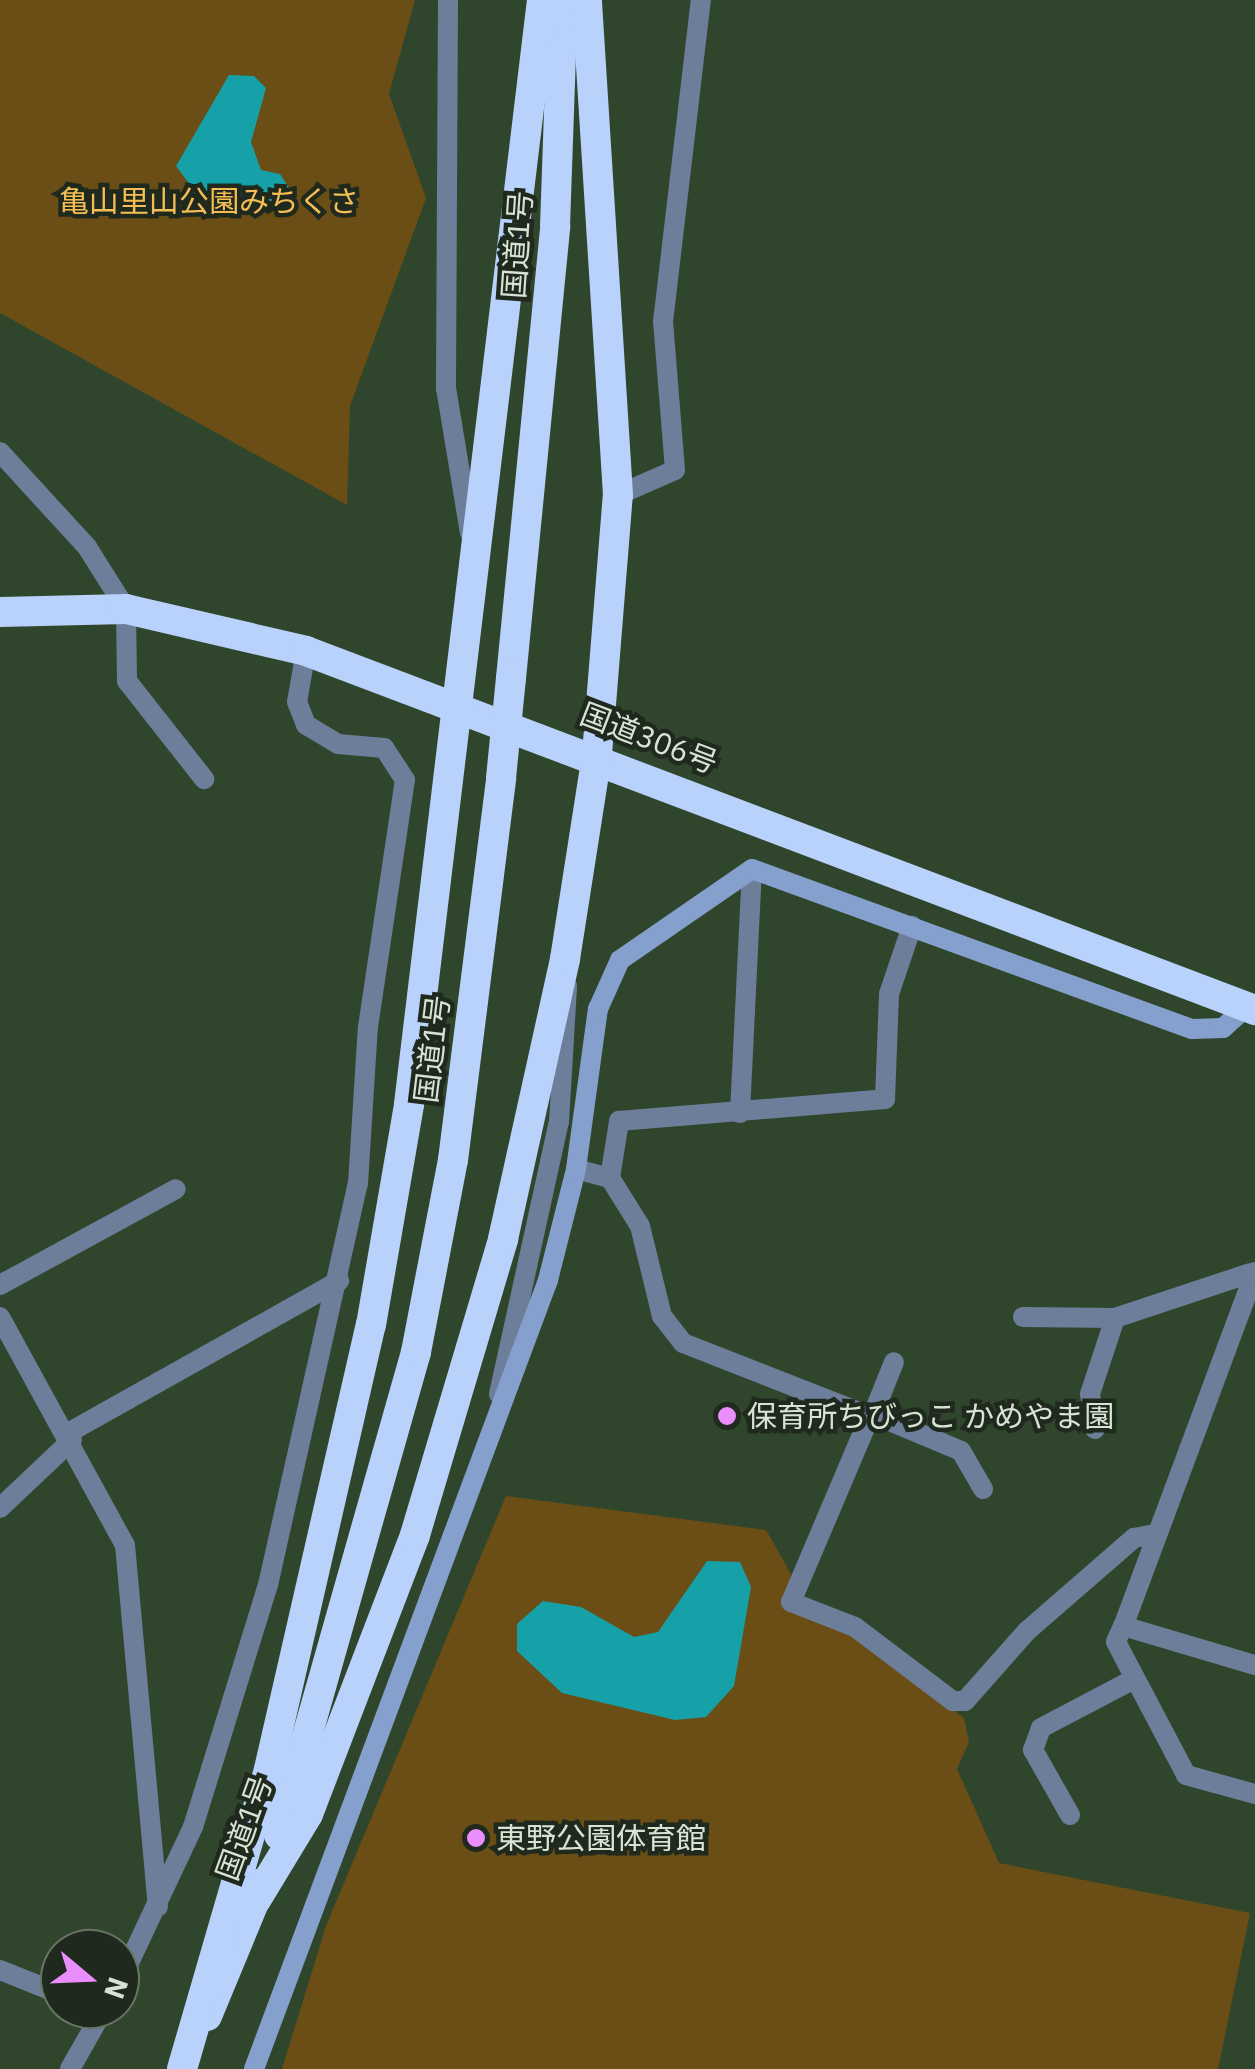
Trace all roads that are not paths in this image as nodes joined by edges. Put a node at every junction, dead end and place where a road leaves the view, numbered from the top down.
1 (448, 0) edge
2 (542, 0) edge
3 (563, 0) edge
4 (587, 0) edge
5 (701, 0) edge
6 (0, 452) edge
7 (618, 494) junction
8 (471, 534) junction
9 (126, 609) junction
10 (0, 612) edge
11 (306, 651) junction
12 (454, 704) junction
13 (597, 754) junction
14 (204, 779) dead end
15 (752, 869) junction
16 (912, 926) junction
17 (566, 959) junction
18 (1250, 1008) edge
19 (740, 1113) junction
20 (576, 1168) junction
21 (610, 1178) junction
22 (176, 1189) dead end
23 (1252, 1272) edge
24 (339, 1281) junction
25 (0, 1285) edge
26 (0, 1317) edge
27 (1024, 1318) dead end
28 (1115, 1318) junction
29 (894, 1362) dead end
30 (871, 1415) junction
31 (1095, 1429) dead end
32 (70, 1436) junction
33 (481, 1473) junction
34 (983, 1490) dead end
35 (0, 1508) edge
36 (1156, 1534) junction
37 (1123, 1626) junction
38 (1255, 1664) edge
39 (1134, 1679) junction
40 (1255, 1794) edge
41 (1070, 1815) dead end
42 (256, 1900) junction
43 (158, 1908) junction
44 (140, 1943) edge
45 (0, 1970) edge
46 (40, 1986) edge
47 (90, 2029) edge
48 (70, 2069) edge
49 (182, 2069) edge
50 (254, 2069) edge

1 - 8 street
2 - 8 highway
3 - 42 highway, 国道1号, bridge
4 - 7 highway
5 - 7 street
6 - 9 street
7 - 13 highway
8 - 12 highway
9 - 10 highway, 国道306号
9 - 11 highway, 国道306号
9 - 14 street
11 - 12 highway, 国道306号
11 - 24 street
12 - 13 highway, 国道306号
12 - 49 highway
13 - 17 highway
13 - 18 highway, 国道306号
15 - 16 street
15 - 19 street
15 - 20 street
16 - 18 street
16 - 19 street
17 - 33 street
17 - 42 highway
19 - 21 street
20 - 21 street
20 - 33 street
21 - 30 street
22 - 25 street
23 - 28 street
23 - 36 street
24 - 32 street
24 - 43 street
26 - 32 street
27 - 28 street
28 - 31 street
29 - 30 street
30 - 34 street
30 - 36 street
32 - 35 street
32 - 43 street
33 - 50 street
36 - 37 street
37 - 38 street
37 - 39 street
39 - 40 street
39 - 41 street
42 - 49 highway, 国道1号
43 - 44 street
45 - 46 street
47 - 48 street

